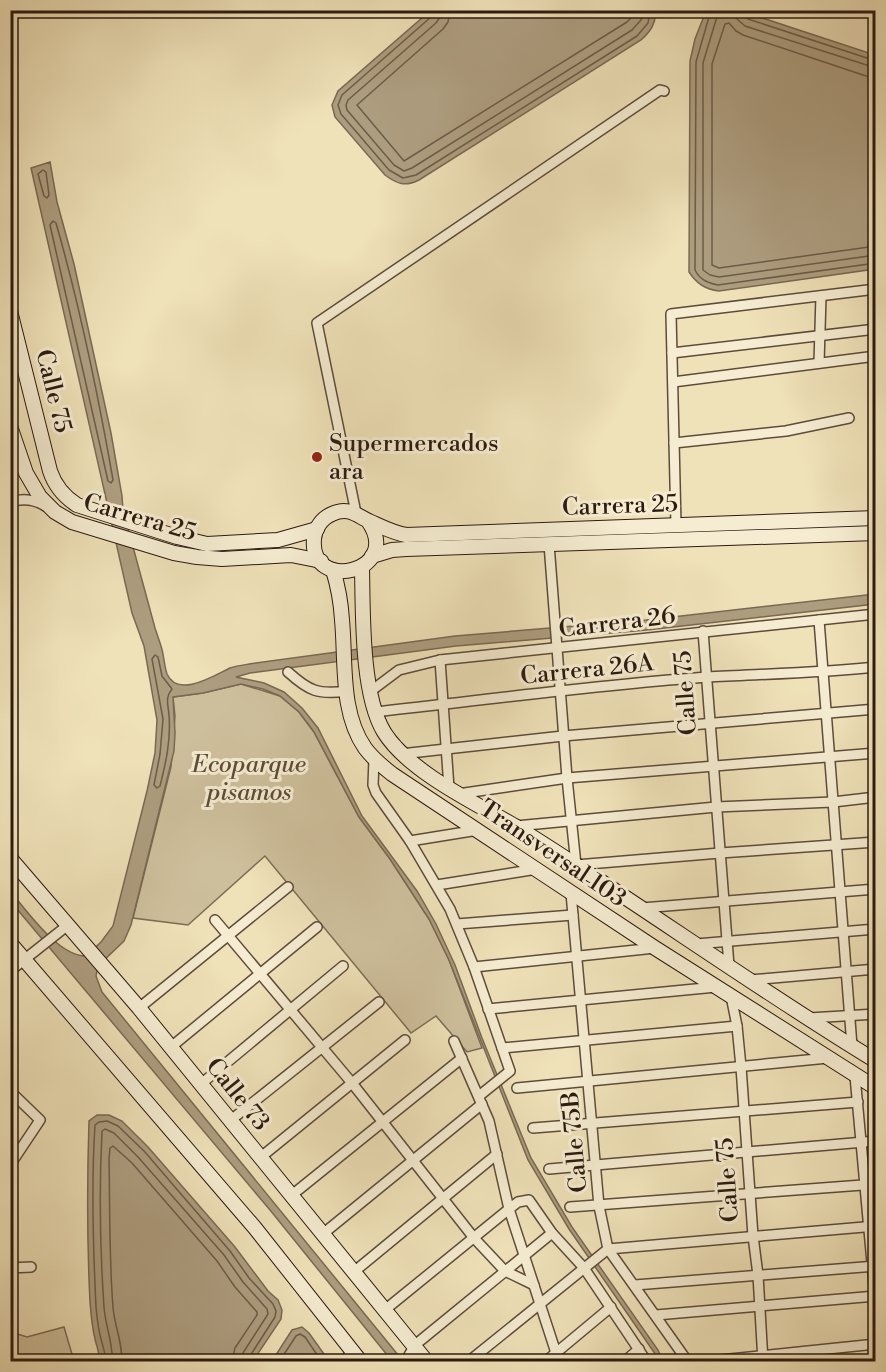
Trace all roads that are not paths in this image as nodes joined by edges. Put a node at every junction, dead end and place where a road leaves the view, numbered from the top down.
1 (664, 91) dead end
2 (876, 289) edge
3 (821, 296) junction
4 (10, 311) edge
5 (876, 329) edge
6 (820, 336) junction
7 (672, 354) junction
8 (876, 356) edge
9 (819, 363) junction
10 (673, 382) junction
11 (849, 418) dead end
12 (10, 426) edge
13 (674, 443) junction
14 (54, 481) joint
15 (33, 486) joint
16 (10, 502) edge
17 (55, 512) junction
18 (362, 517) junction
19 (876, 518) edge
20 (676, 525) junction
21 (317, 529) junction
22 (876, 533) edge
23 (549, 544) junction
24 (372, 556) junction
25 (321, 561) junction
26 (362, 567) junction
27 (333, 570) junction
28 (876, 614) edge
29 (819, 620) junction
30 (703, 631) junction
31 (556, 647) junction
32 (440, 660) junction
33 (876, 667) edge
34 (288, 672) dead end
35 (823, 673) junction
36 (706, 677) junction
37 (347, 691) junction
38 (371, 691) junction
39 (560, 691) junction
40 (444, 704) junction
41 (876, 710) edge
42 (374, 712) junction
43 (826, 714) junction
44 (710, 725) junction
45 (563, 736) junction
46 (448, 749) junction
47 (876, 753) edge
48 (401, 754) junction
49 (829, 756) junction
50 (374, 759) junction
51 (713, 765) junction
52 (567, 778) junction
53 (453, 791) junction
54 (876, 797) edge
55 (473, 802) junction
56 (833, 802) junction
57 (716, 807) junction
58 (461, 819) junction
59 (571, 822) junction
60 (515, 826) junction
61 (478, 830) junction
62 (410, 841) junction
63 (876, 842) edge
64 (836, 846) junction
65 (720, 853) junction
66 (10, 858) edge
67 (576, 865) junction
68 (537, 869) junction
69 (437, 885) junction
70 (288, 887) dead end
71 (876, 889) edge
72 (571, 893) junction
73 (840, 893) junction
74 (724, 902) junction
75 (640, 909) junction
76 (573, 915) junction
77 (215, 920) dead end
78 (457, 924) junction
79 (317, 927) dead end
80 (64, 928) junction
81 (876, 928) edge
82 (843, 931) junction
83 (229, 936) junction
84 (727, 941) junction
85 (10, 943) edge
86 (693, 944) junction
87 (655, 948) junction
88 (577, 956) junction
89 (28, 957) junction
90 (343, 966) dead end
91 (474, 966) junction
92 (729, 966) junction
93 (876, 969) edge
94 (10, 971) edge
95 (846, 972) junction
96 (261, 973) junction
97 (750, 980) junction
98 (716, 987) junction
99 (731, 996) junction
100 (581, 1000) junction
101 (379, 1002) dead end
102 (139, 1008) junction
103 (290, 1009) junction
104 (488, 1009) junction
105 (876, 1014) edge
106 (850, 1017) junction
107 (809, 1018) junction
108 (737, 1026) junction
109 (405, 1040) dead end
110 (585, 1040) junction
111 (454, 1041) dead end
112 (852, 1046) junction
113 (171, 1047) junction
114 (322, 1047) junction
115 (502, 1048) junction
116 (872, 1057) edge
117 (462, 1058) junction
118 (828, 1058) junction
119 (741, 1066) junction
120 (855, 1076) junction
121 (588, 1081) junction
122 (352, 1083) junction
123 (201, 1084) junction
124 (517, 1088) dead end
125 (876, 1088) edge
126 (10, 1091) edge
127 (481, 1100) junction
128 (858, 1102) junction
129 (745, 1111) junction
130 (231, 1120) junction
131 (383, 1122) junction
132 (592, 1123) junction
133 (533, 1128) dead end
134 (876, 1141) edge
135 (861, 1142) junction
136 (747, 1152) junction
137 (496, 1154) junction
138 (261, 1157) junction
139 (413, 1160) junction
140 (10, 1165) edge
141 (595, 1165) junction
142 (549, 1169) dead end
143 (876, 1184) edge
144 (865, 1185) junction
145 (751, 1192) junction
146 (292, 1195) junction
147 (443, 1198) junction
148 (598, 1206) junction
149 (570, 1208) dead end
150 (509, 1209) junction
151 (872, 1226) edge
152 (324, 1233) junction
153 (552, 1233) junction
154 (753, 1236) junction
155 (474, 1238) junction
156 (604, 1252) junction
157 (524, 1254) junction
158 (874, 1266) edge
159 (31, 1267) dead end
160 (10, 1268) edge
161 (585, 1268) junction
162 (355, 1270) junction
163 (505, 1271) junction
164 (758, 1275) junction
165 (534, 1285) junction
166 (635, 1285) junction
167 (875, 1297) edge
168 (540, 1304) junction
169 (759, 1306) junction
170 (612, 1307) junction
171 (876, 1307) edge
172 (386, 1309) junction
173 (656, 1316) junction
174 (876, 1344) edge
175 (639, 1349) junction
176 (410, 1354) edge
177 (357, 1356) edge
178 (558, 1357) edge
179 (763, 1358) edge
180 (343, 1362) edge
181 (427, 1362) edge
182 (468, 1362) edge
183 (545, 1362) edge
184 (624, 1362) edge
185 (647, 1362) edge
186 (688, 1362) edge
187 (700, 1362) edge

1 - 18 street
2 - 3 street
3 - 6 street
3 - 7 street
4 - 14 main road, Calle 75
5 - 6 street
6 - 7 street
6 - 9 street
7 - 10 street
8 - 9 street
9 - 10 street
10 - 13 street
11 - 13 street
12 - 15 main road, Calle 75
13 - 20 street
14 - 21 main road, Carrera 25
15 - 17 main road, Carrera 25
16 - 17 street
17 - 25 main road, Carrera 25
18 - 20 main road, Carrera 25
18 - 21 main road, Carrera 25
18 - 24 main road
19 - 20 main road, Carrera 25
21 - 25 main road
22 - 23 main road, Carrera 25
23 - 24 main road, Carrera 25
23 - 31 street
24 - 26 main road
25 - 27 main road, Carrera 25
26 - 27 main road
26 - 38 main road, Transversal 103
27 - 37 main road, Transversal 103
28 - 29 street, Carrera 26
29 - 30 street, Carrera 26
29 - 35 street
30 - 31 street, Carrera 26
30 - 36 street, Calle 75
31 - 32 street, Carrera 26
31 - 39 street
32 - 38 street, Carrera 26
32 - 40 street
33 - 35 street, Carrera 26A
34 - 37 street
35 - 36 street, Carrera 26A
35 - 43 street
36 - 39 street, Carrera 26A
36 - 44 street, Calle 75
37 - 50 main road, Transversal 103
38 - 42 main road, Transversal 103
39 - 40 street, Carrera 26A
39 - 45 street
40 - 42 street, Carrera 26A
40 - 46 street
41 - 43 street
42 - 48 main road, Transversal 103
43 - 44 street
43 - 49 street
44 - 45 street
44 - 51 street, Calle 75
45 - 46 street
45 - 52 street
46 - 48 street
46 - 53 street
47 - 49 street
48 - 53 main road, Transversal 103
49 - 51 street
49 - 56 street
50 - 58 main road, Transversal 103
50 - 62 street
51 - 52 street
51 - 57 street, Calle 75
52 - 53 street
52 - 59 street
53 - 55 main road, Transversal 103
54 - 56 street
55 - 58 main road
55 - 60 main road, Transversal 103
56 - 57 street
56 - 64 street
57 - 59 street
57 - 65 street, Calle 75
58 - 61 main road, Transversal 103
59 - 60 street
59 - 67 street
60 - 67 main road, Transversal 103
61 - 62 street
61 - 68 main road, Transversal 103
62 - 69 street
63 - 64 street
64 - 65 street
64 - 73 street
65 - 67 street
65 - 74 street, Calle 75
66 - 80 main road, Calle 73
67 - 75 main road, Transversal 103
68 - 69 street
68 - 72 main road, Transversal 103
69 - 78 street
70 - 83 street
71 - 73 street
72 - 76 street, Calle 75B
72 - 87 main road, Transversal 103
73 - 74 street
73 - 82 street
74 - 75 street
74 - 84 street, Calle 75
75 - 86 main road, Transversal 103
76 - 78 street
76 - 88 street, Calle 75B
77 - 83 street
78 - 91 street
79 - 96 street
80 - 89 street
80 - 102 main road, Calle 73
81 - 82 street
82 - 84 street
82 - 95 street
83 - 96 street
83 - 102 street
84 - 86 street
84 - 92 street, Calle 75
85 - 89 main road
86 - 92 main road, Transversal 103
87 - 88 street
87 - 98 main road, Transversal 103
88 - 91 street
88 - 100 street, Calle 75B
89 - 94 street
89 - 177 main road
90 - 103 street
91 - 104 street
92 - 97 main road, Transversal 103
93 - 95 street
95 - 97 street
95 - 106 street
96 - 103 street
96 - 113 street
97 - 107 main road, Transversal 103
98 - 99 main road, Transversal 103
98 - 100 street
99 - 108 street, Calle 75
99 - 118 main road, Transversal 103
100 - 104 street
100 - 110 street, Calle 75B
101 - 114 street
102 - 113 main road, Calle 73
103 - 114 street
103 - 123 street
104 - 115 street
105 - 106 street
106 - 107 street
106 - 112 street
107 - 112 main road, Transversal 103
108 - 110 street
108 - 119 street, Calle 75
109 - 122 street
110 - 115 street
110 - 121 street, Calle 75B
111 - 117 street
112 - 116 main road, Transversal 103
113 - 123 main road, Calle 73
114 - 122 street
114 - 130 street
115 - 127 street
117 - 127 street
117 - 131 street
118 - 119 street
118 - 120 main road, Transversal 103
119 - 121 street
119 - 129 street, Calle 75
120 - 125 main road, Transversal 103
120 - 128 street
121 - 124 street
121 - 132 street, Calle 75B
122 - 131 street
122 - 138 street
123 - 130 main road, Calle 73
126 - 140 street
127 - 137 street
127 - 139 street
128 - 129 street
128 - 135 street
129 - 132 street
129 - 136 street, Calle 75
130 - 138 main road, Calle 73
131 - 139 street
131 - 146 street
132 - 133 street
132 - 141 street, Calle 75B
134 - 135 street
135 - 136 street
135 - 144 street
136 - 141 street
136 - 145 street, Calle 75
137 - 147 street
137 - 150 street
138 - 146 main road, Calle 73
139 - 147 street
139 - 152 street
141 - 142 street
141 - 148 street, Calle 75B
143 - 144 street
144 - 145 street
144 - 151 street
145 - 148 street
145 - 154 street, Calle 75
146 - 152 main road, Calle 73
147 - 155 street
147 - 162 street
148 - 149 street
148 - 156 street, Calle 75B
150 - 153 street
150 - 155 street
150 - 157 street
151 - 154 street
151 - 158 street
152 - 162 main road, Calle 73
153 - 157 street
153 - 161 street
154 - 156 street
154 - 164 street, Calle 75
155 - 163 street
155 - 172 street
156 - 161 street
156 - 166 street, Calle 75B
157 - 163 street
157 - 165 street
158 - 164 street
158 - 167 street
159 - 160 street
161 - 168 street
161 - 170 street
162 - 172 main road, Calle 73
163 - 165 street
163 - 176 street
164 - 166 street
164 - 169 street, Calle 75
165 - 168 street
166 - 173 street, Calle 75B
167 - 169 street
167 - 171 street
168 - 178 street
168 - 182 street
169 - 173 street
169 - 179 street, Calle 75
170 - 175 street
170 - 178 street
172 - 176 main road, Calle 73
173 - 186 street, Calle 75B
174 - 179 street
175 - 184 street
175 - 185 street
176 - 181 main road, Calle 73
177 - 180 street
178 - 183 street
179 - 187 street

